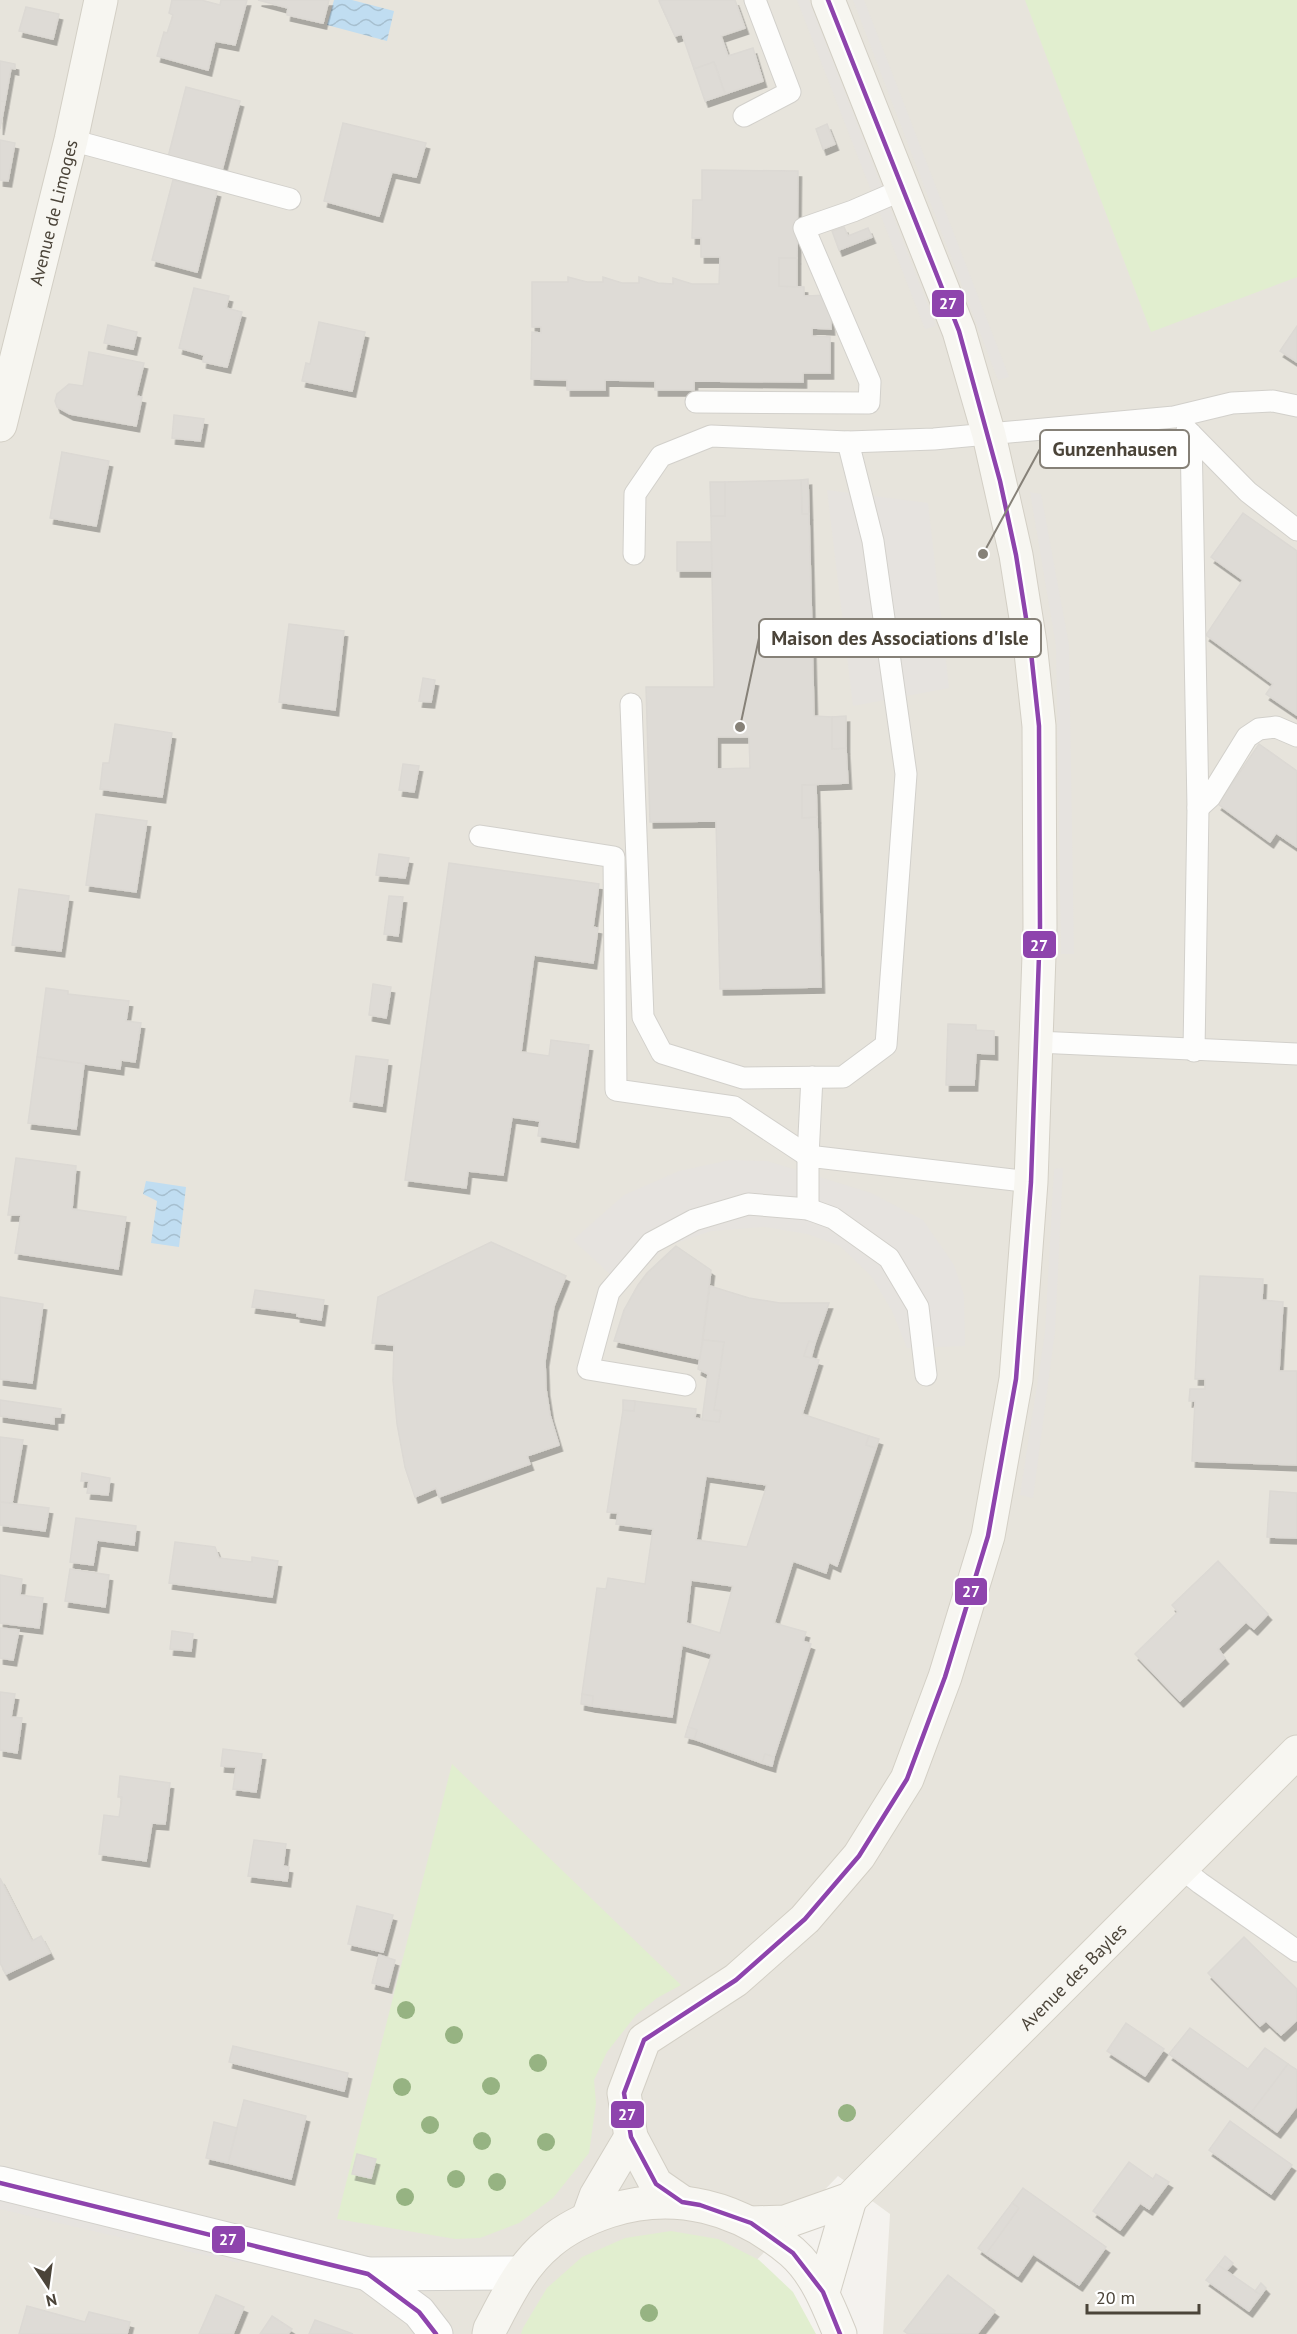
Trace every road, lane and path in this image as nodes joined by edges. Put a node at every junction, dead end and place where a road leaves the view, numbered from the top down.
1 (101, 0) edge
2 (755, 0) edge
3 (828, 0) edge
4 (744, 116) dead end
5 (70, 140) junction
6 (904, 189) junction
7 (291, 199) dead end
8 (696, 402) dead end
9 (1297, 406) edge
10 (1174, 417) junction
11 (0, 425) edge
12 (1191, 434) junction
13 (988, 435) junction
14 (848, 442) junction
15 (1297, 530) edge
16 (634, 554) dead end
17 (632, 704) dead end
18 (1297, 736) edge
19 (1198, 808) junction
20 (480, 836) dead end
21 (1036, 1042) junction
22 (1194, 1050) junction
23 (1297, 1054) edge
24 (812, 1077) junction
25 (808, 1156) junction
26 (1031, 1182) junction
27 (808, 1209) junction
28 (926, 1375) dead end
29 (685, 1385) dead end
30 (1297, 1752) edge
31 (1181, 1868) junction
32 (1297, 1950) edge
33 (631, 2137) junction
34 (0, 2183) edge
35 (850, 2199) junction
36 (682, 2202) junction
37 (588, 2218) junction
38 (751, 2223) junction
39 (519, 2273) junction
40 (368, 2274) junction
41 (823, 2292) junction
42 (436, 2334) edge
43 (489, 2334) edge
44 (840, 2334) edge

1 - 5 main road, Avenue de Limoges
2 - 4 lane
3 - 6 main road
5 - 7 lane
5 - 11 main road, Avenue de Limoges
6 - 8 lane
6 - 13 main road
9 - 10 lane
10 - 12 lane
10 - 13 lane
12 - 15 lane
12 - 19 lane
13 - 14 lane
13 - 21 main road
14 - 16 lane
14 - 24 lane
17 - 24 lane
18 - 19 lane
19 - 22 lane
20 - 25 lane
21 - 22 lane
21 - 26 main road
22 - 23 lane
24 - 25 lane
25 - 26 lane
25 - 27 lane
26 - 33 main road
27 - 28 lane
27 - 29 lane
30 - 31 main road, Avenue des Bayles
31 - 32 lane
31 - 35 main road, Avenue des Bayles
33 - 36 main road
33 - 37 main road
34 - 40 street
35 - 38 main road, Avenue des Bayles
35 - 41 main road, Avenue des Bayles
36 - 37 main road
36 - 38 main road
37 - 39 main road
38 - 41 main road
39 - 40 street
39 - 43 main road
40 - 42 street
41 - 44 main road

